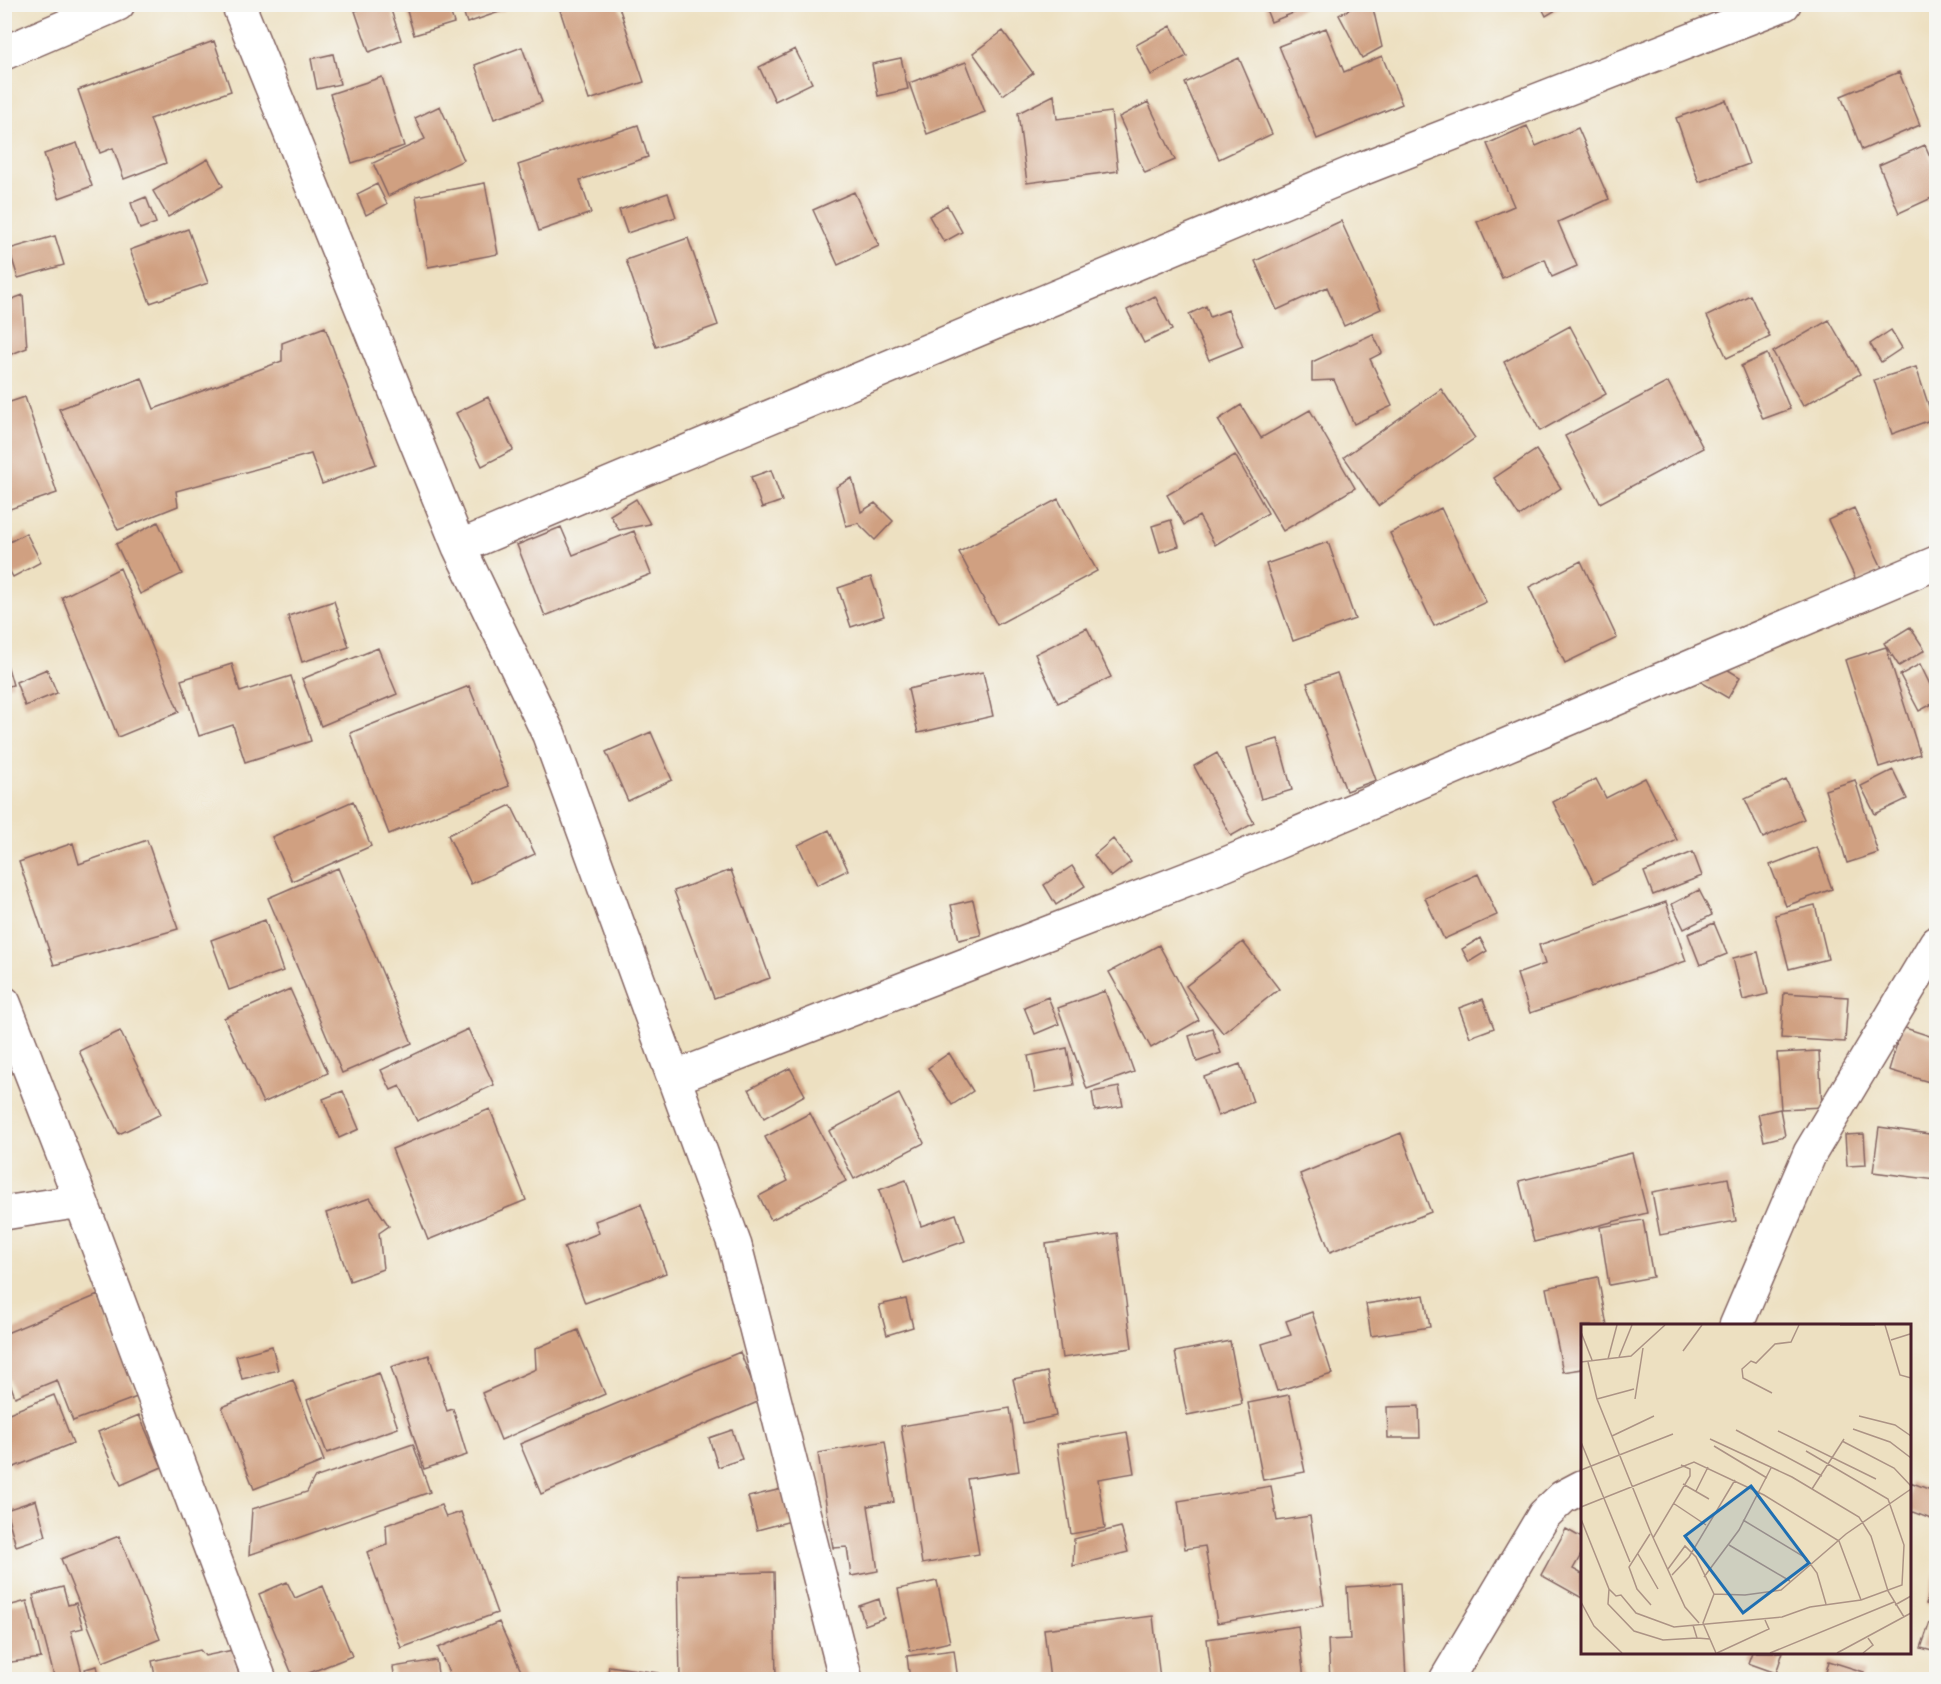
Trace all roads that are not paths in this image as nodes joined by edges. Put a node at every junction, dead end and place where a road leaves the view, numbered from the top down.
1 (118, 4) edge
2 (238, 4) edge
3 (1784, 4) edge
4 (4, 53) edge
5 (459, 547) junction
6 (1936, 563) edge
7 (1936, 943) edge
8 (4, 1003) edge
9 (674, 1078) junction
10 (81, 1201) junction
11 (4, 1213) edge
12 (1737, 1324) edge
13 (1581, 1488) edge
14 (261, 1680) edge
15 (846, 1680) edge
16 (1446, 1680) edge

1 - 4 street
2 - 5 street
3 - 5 street
5 - 9 street
6 - 9 street
7 - 12 street
8 - 10 street
9 - 15 street
10 - 11 street
10 - 14 street
13 - 16 street

